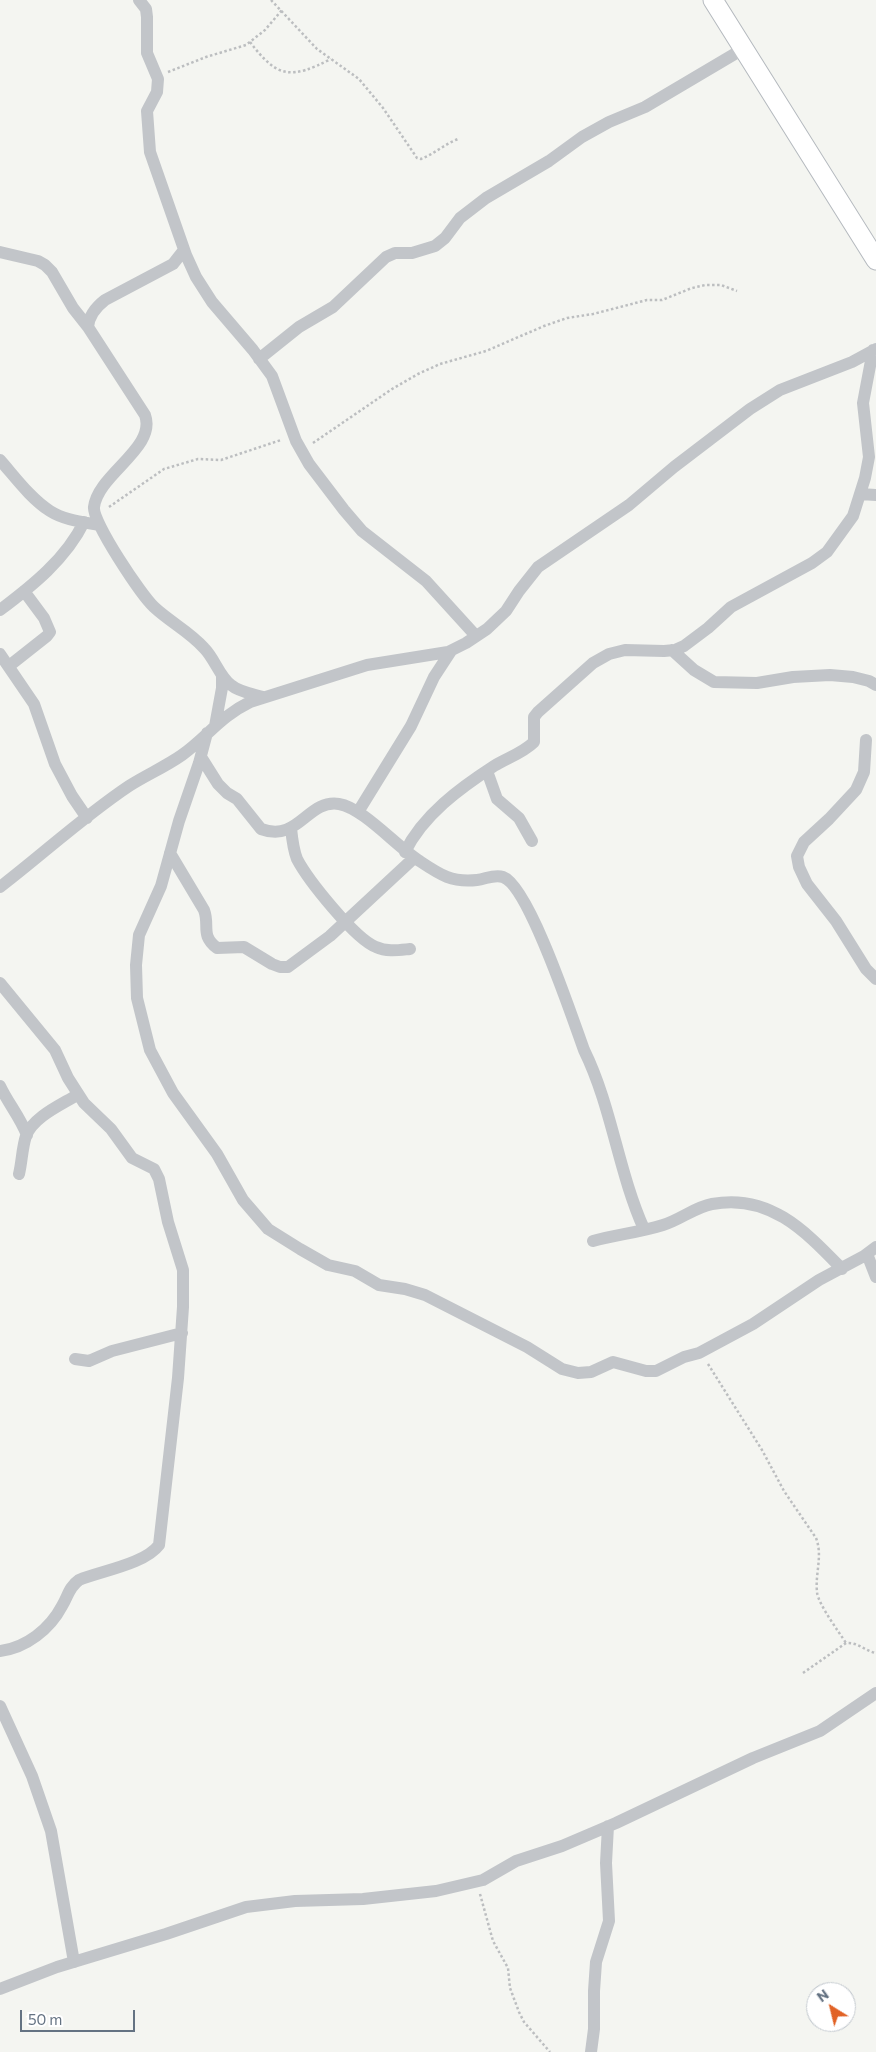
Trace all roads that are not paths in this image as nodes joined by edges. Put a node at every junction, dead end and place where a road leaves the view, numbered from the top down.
1 (139, 0) edge
2 (713, 0) edge
3 (743, 49) junction
4 (184, 250) junction
5 (0, 252) edge
6 (876, 260) edge
7 (88, 326) junction
8 (874, 350) edge
9 (259, 359) junction
10 (0, 460) edge
11 (860, 494) junction
12 (876, 494) edge
13 (93, 521) junction
14 (24, 591) junction
15 (0, 610) edge
16 (476, 636) junction
17 (672, 650) junction
18 (451, 651) junction
19 (0, 654) edge
20 (9, 666) junction
21 (222, 675) junction
22 (876, 685) edge
23 (263, 698) junction
24 (211, 730) junction
25 (866, 740) dead end
26 (201, 757) junction
27 (487, 771) junction
28 (358, 812) junction
29 (86, 818) junction
30 (291, 828) junction
31 (532, 841) dead end
32 (170, 853) junction
33 (410, 855) junction
34 (0, 887) edge
35 (345, 922) junction
36 (410, 949) dead end
37 (876, 979) edge
38 (0, 983) edge
39 (0, 1086) edge
40 (78, 1095) junction
41 (27, 1135) junction
42 (19, 1174) dead end
43 (644, 1229) junction
44 (592, 1241) dead end
45 (872, 1250) edge
46 (842, 1269) junction
47 (876, 1277) edge
48 (182, 1333) junction
49 (75, 1359) dead end
50 (0, 1651) edge
51 (876, 1693) edge
52 (0, 1706) edge
53 (608, 1826) junction
54 (74, 1962) junction
55 (0, 1989) edge
56 (591, 2052) edge

1 - 4 street
2 - 3 street
3 - 6 street
3 - 9 street
4 - 7 street
4 - 9 street
5 - 7 street
7 - 13 street
8 - 11 street
8 - 16 street
9 - 16 street
10 - 13 street
11 - 12 street
11 - 17 street
13 - 14 street
13 - 21 street
14 - 15 street
14 - 20 street
16 - 18 street
17 - 22 street
17 - 27 street
18 - 23 street
18 - 28 street
19 - 20 street
20 - 29 street
21 - 23 street
21 - 24 street
23 - 24 street
24 - 26 street
24 - 29 street
25 - 37 street
26 - 30 street
26 - 32 street
27 - 31 street
27 - 33 street
28 - 30 street
28 - 33 street
29 - 34 street
30 - 35 street
32 - 35 street
32 - 46 street
33 - 35 street
33 - 43 street
35 - 36 street
38 - 40 street
39 - 41 street
40 - 41 street
40 - 48 street
41 - 42 street
43 - 44 street
43 - 46 street
45 - 46 street
45 - 47 street
48 - 49 street
48 - 50 street
51 - 53 street
52 - 54 street
53 - 54 street
53 - 56 street
54 - 55 street

